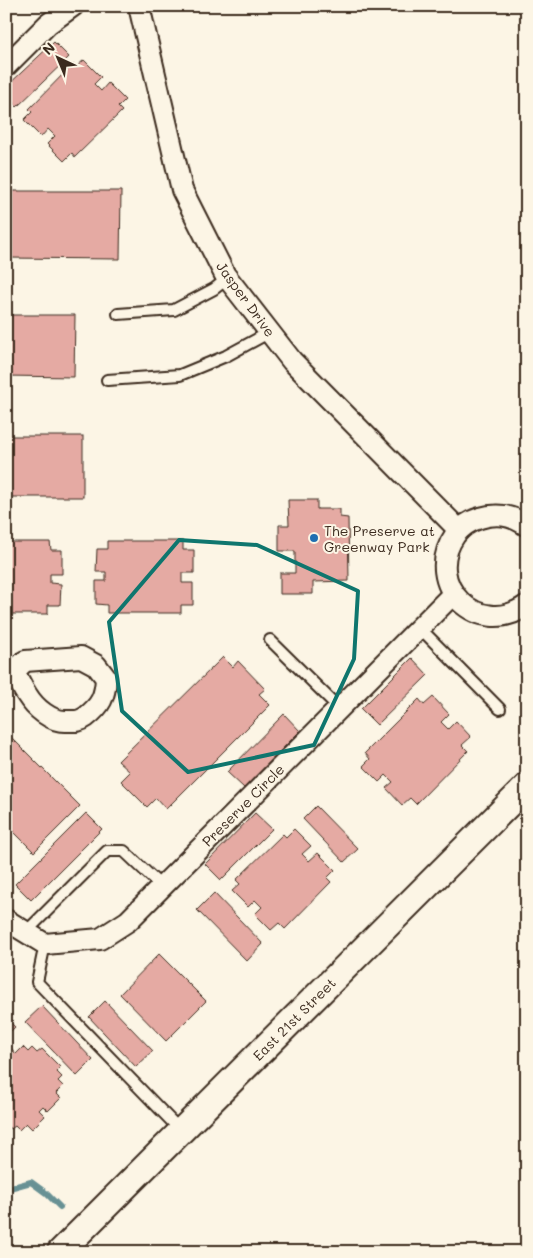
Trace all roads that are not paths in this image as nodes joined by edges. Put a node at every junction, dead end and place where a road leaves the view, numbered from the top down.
1 (73, 6) edge
2 (139, 6) edge
3 (6, 66) edge
4 (228, 278) junction
5 (118, 314) dead end
6 (270, 332) junction
7 (107, 380) dead end
8 (527, 526) edge
9 (459, 530) junction
10 (453, 594) junction
11 (525, 610) edge
12 (420, 628) junction
13 (270, 640) dead end
14 (340, 709) junction
15 (500, 709) dead end
16 (527, 786) edge
17 (162, 887) junction
18 (6, 920) edge
19 (26, 932) junction
20 (45, 944) junction
21 (181, 1131) junction
22 (60, 1252) edge

1 - 3 street
2 - 4 street, Jasper Drive
4 - 5 lane
4 - 6 street, Jasper Drive
6 - 7 lane
6 - 9 street, Jasper Drive
8 - 9 street
9 - 10 street
10 - 11 street
10 - 12 street, Preserve Circle
12 - 14 street, Preserve Circle
12 - 15 lane
13 - 14 lane
14 - 17 street, Preserve Circle
16 - 21 street, East 21st Street
17 - 19 lane
17 - 20 street, Preserve Circle
18 - 19 street
19 - 20 street
20 - 21 lane
21 - 22 street, East 21st Street

